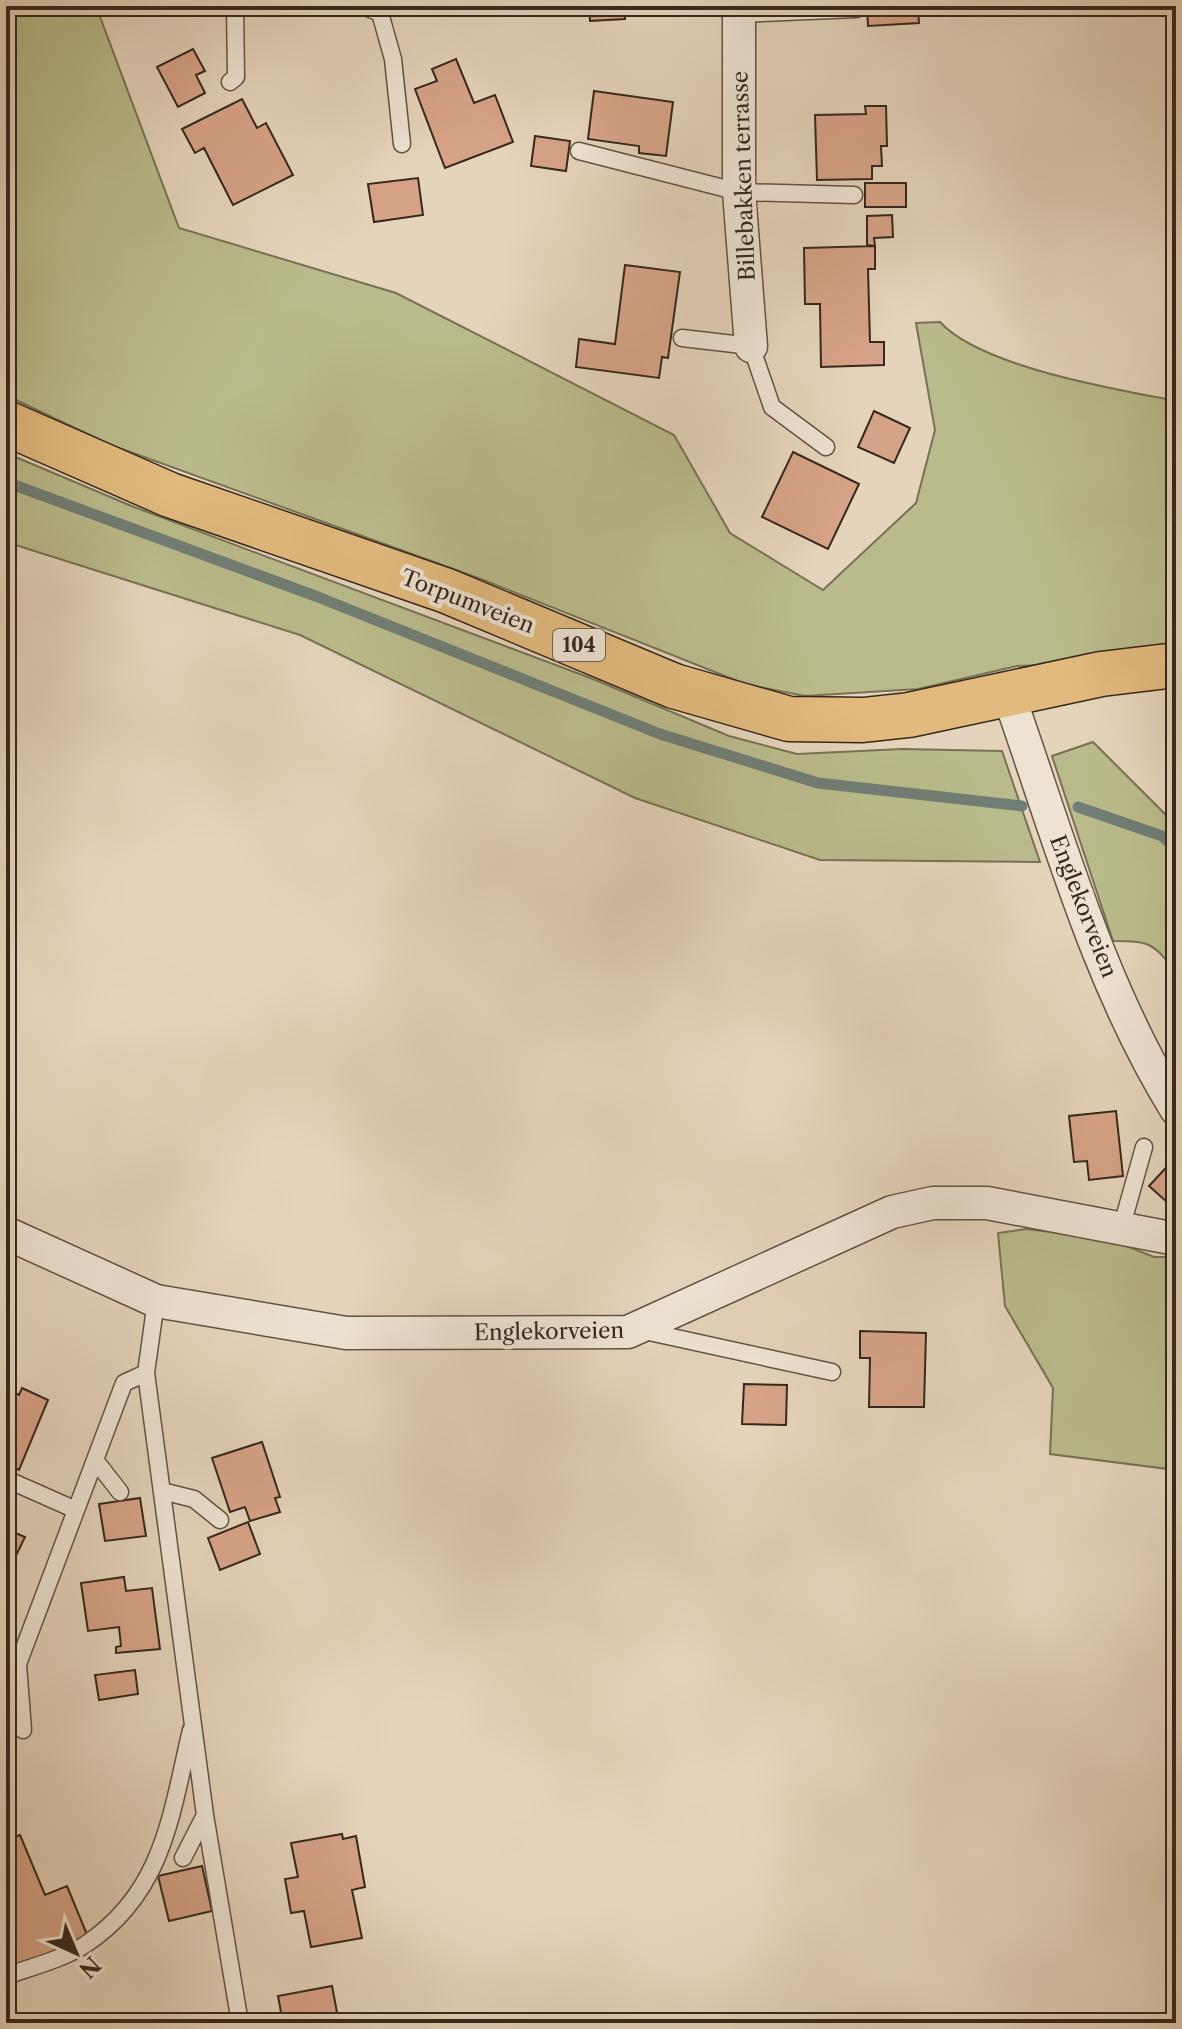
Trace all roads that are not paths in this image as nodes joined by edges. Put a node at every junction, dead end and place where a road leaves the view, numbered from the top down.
1 (235, 6) edge
2 (363, 6) edge
3 (856, 9) dead end
4 (739, 10) edge
5 (230, 82) dead end
6 (402, 144) dead end
7 (579, 151) dead end
8 (739, 192) junction
9 (854, 195) dead end
10 (682, 338) dead end
11 (751, 346) junction
12 (6, 423) edge
13 (826, 447) dead end
14 (1176, 665) edge
15 (1009, 696) junction
16 (1176, 1109) edge
17 (1144, 1147) dead end
18 (1121, 1229) junction
19 (6, 1233) edge
20 (1176, 1239) edge
21 (156, 1301) junction
22 (635, 1329) junction
23 (832, 1372) dead end
24 (146, 1373) junction
25 (95, 1460) junction
26 (6, 1479) edge
27 (162, 1491) junction
28 (120, 1492) dead end
29 (76, 1510) junction
30 (220, 1520) dead end
31 (194, 1721) junction
32 (23, 1730) dead end
33 (205, 1815) junction
34 (183, 1858) dead end
35 (6, 1976) edge
36 (240, 2023) edge

1 - 5 lane
2 - 6 lane
3 - 4 lane
4 - 8 street, Billebakken terrasse
7 - 8 lane
8 - 9 lane
8 - 11 street, Billebakken terrasse
10 - 11 lane
11 - 13 lane
12 - 15 main road, Torpumveien / 104
14 - 15 main road, Torpumveien / 104
15 - 16 street, Englekorveien
17 - 18 lane
18 - 20 street, Englekorveien
18 - 22 street, Englekorveien
19 - 21 street, Englekorveien
21 - 22 street, Englekorveien
21 - 24 lane
22 - 23 lane
24 - 25 lane
24 - 27 lane
25 - 28 lane
25 - 29 lane
26 - 29 lane
27 - 30 lane
27 - 31 lane
29 - 32 lane
31 - 33 lane
31 - 35 lane
33 - 34 lane
33 - 36 lane

